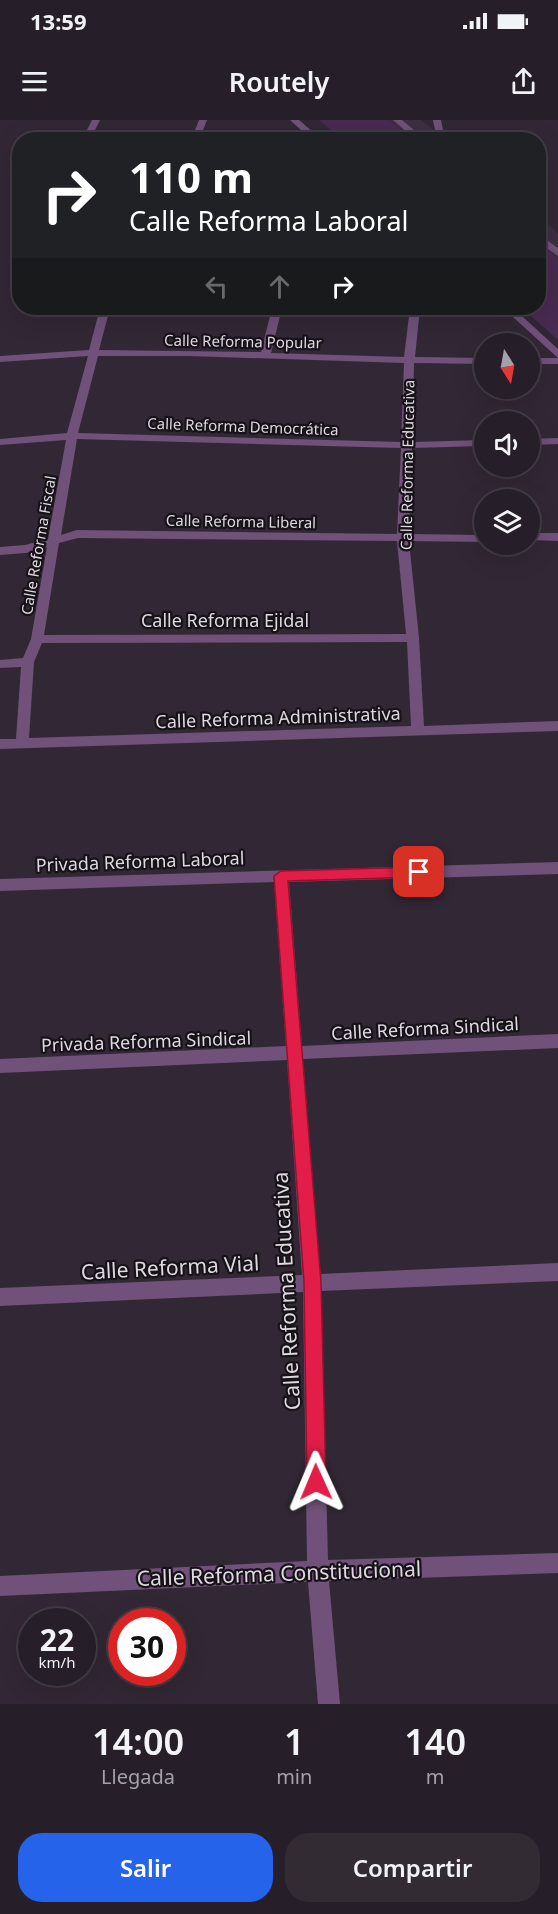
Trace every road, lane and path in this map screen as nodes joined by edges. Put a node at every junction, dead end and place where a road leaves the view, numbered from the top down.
1 (294, 120) edge
2 (397, 120) edge
3 (308, 132) edge
4 (412, 132) edge
5 (546, 243) edge
6 (558, 253) edge
7 (103, 315) edge
8 (275, 315) edge
9 (414, 315) edge
10 (515, 315) edge
11 (92, 353) junction
12 (558, 355) edge
13 (265, 356) junction
14 (0, 359) edge
15 (474, 361) edge
16 (540, 361) edge
17 (558, 361) edge
18 (409, 362) junction
19 (72, 436) junction
20 (558, 441) edge
21 (0, 442) edge
22 (540, 442) edge
23 (474, 443) edge
24 (405, 446) junction
25 (540, 537) edge
26 (558, 537) edge
27 (403, 538) junction
28 (474, 538) edge
29 (56, 539) junction
30 (0, 551) edge
31 (413, 638) junction
32 (37, 639) junction
33 (28, 662) junction
34 (0, 664) edge
35 (558, 726) edge
36 (418, 731) junction
37 (22, 743) junction
38 (0, 744) edge
39 (558, 868) edge
40 (281, 876) junction
41 (0, 885) edge
42 (558, 1041) edge
43 (293, 1054) junction
44 (0, 1066) edge
45 (558, 1272) edge
46 (312, 1282) junction
47 (0, 1297) edge
48 (558, 1563) edge
49 (318, 1571) junction
50 (0, 1586) edge
51 (328, 1704) edge

1 - 3 street
2 - 4 street
5 - 6 street
7 - 11 street, Calle Reforma Fiscal
8 - 13 street
9 - 18 street, Calle Reforma Educativa
10 - 12 street
11 - 13 street, Calle Reforma Popular
11 - 14 street, Calle Reforma Popular
11 - 19 street, Calle Reforma Fiscal
13 - 18 street, Calle Reforma Popular
15 - 18 street, Calle Reforma Popular
16 - 17 street
18 - 24 street, Calle Reforma Educativa
19 - 21 street, Calle Reforma Democrática
19 - 24 street, Calle Reforma Democrática
19 - 29 street, Calle Reforma Fiscal
20 - 22 street
23 - 24 street, Calle Reforma Democrática
24 - 27 street, Calle Reforma Educativa
25 - 26 street
27 - 28 street, Calle Reforma Liberal
27 - 29 street, Calle Reforma Liberal
27 - 31 street, Calle Reforma Educativa
29 - 30 street, Calle Reforma Liberal
29 - 32 street, Calle Reforma Fiscal
31 - 32 street, Calle Reforma Ejidal
31 - 36 street, Calle Reforma Educativa
32 - 33 street, Calle Reforma Fiscal
33 - 34 street
33 - 37 street, Calle Reforma Fiscal
35 - 36 street, Calle Reforma Administrativa
36 - 37 street, Calle Reforma Administrativa
37 - 38 street, Calle Reforma Administrativa
39 - 40 street, Privada Reforma Laboral
40 - 41 street, Privada Reforma Laboral
40 - 43 street, Calle Reforma Educativa
42 - 43 street, Calle Reforma Sindical
43 - 44 street, Privada Reforma Sindical
43 - 46 street, Calle Reforma Educativa
45 - 46 street, Calle Reforma Vial
46 - 47 street, Calle Reforma Vial
46 - 49 street, Calle Reforma Educativa
48 - 49 street, Calle Reforma Constitucional
49 - 50 street, Calle Reforma Constitucional
49 - 51 street, Calle Reforma Educativa

